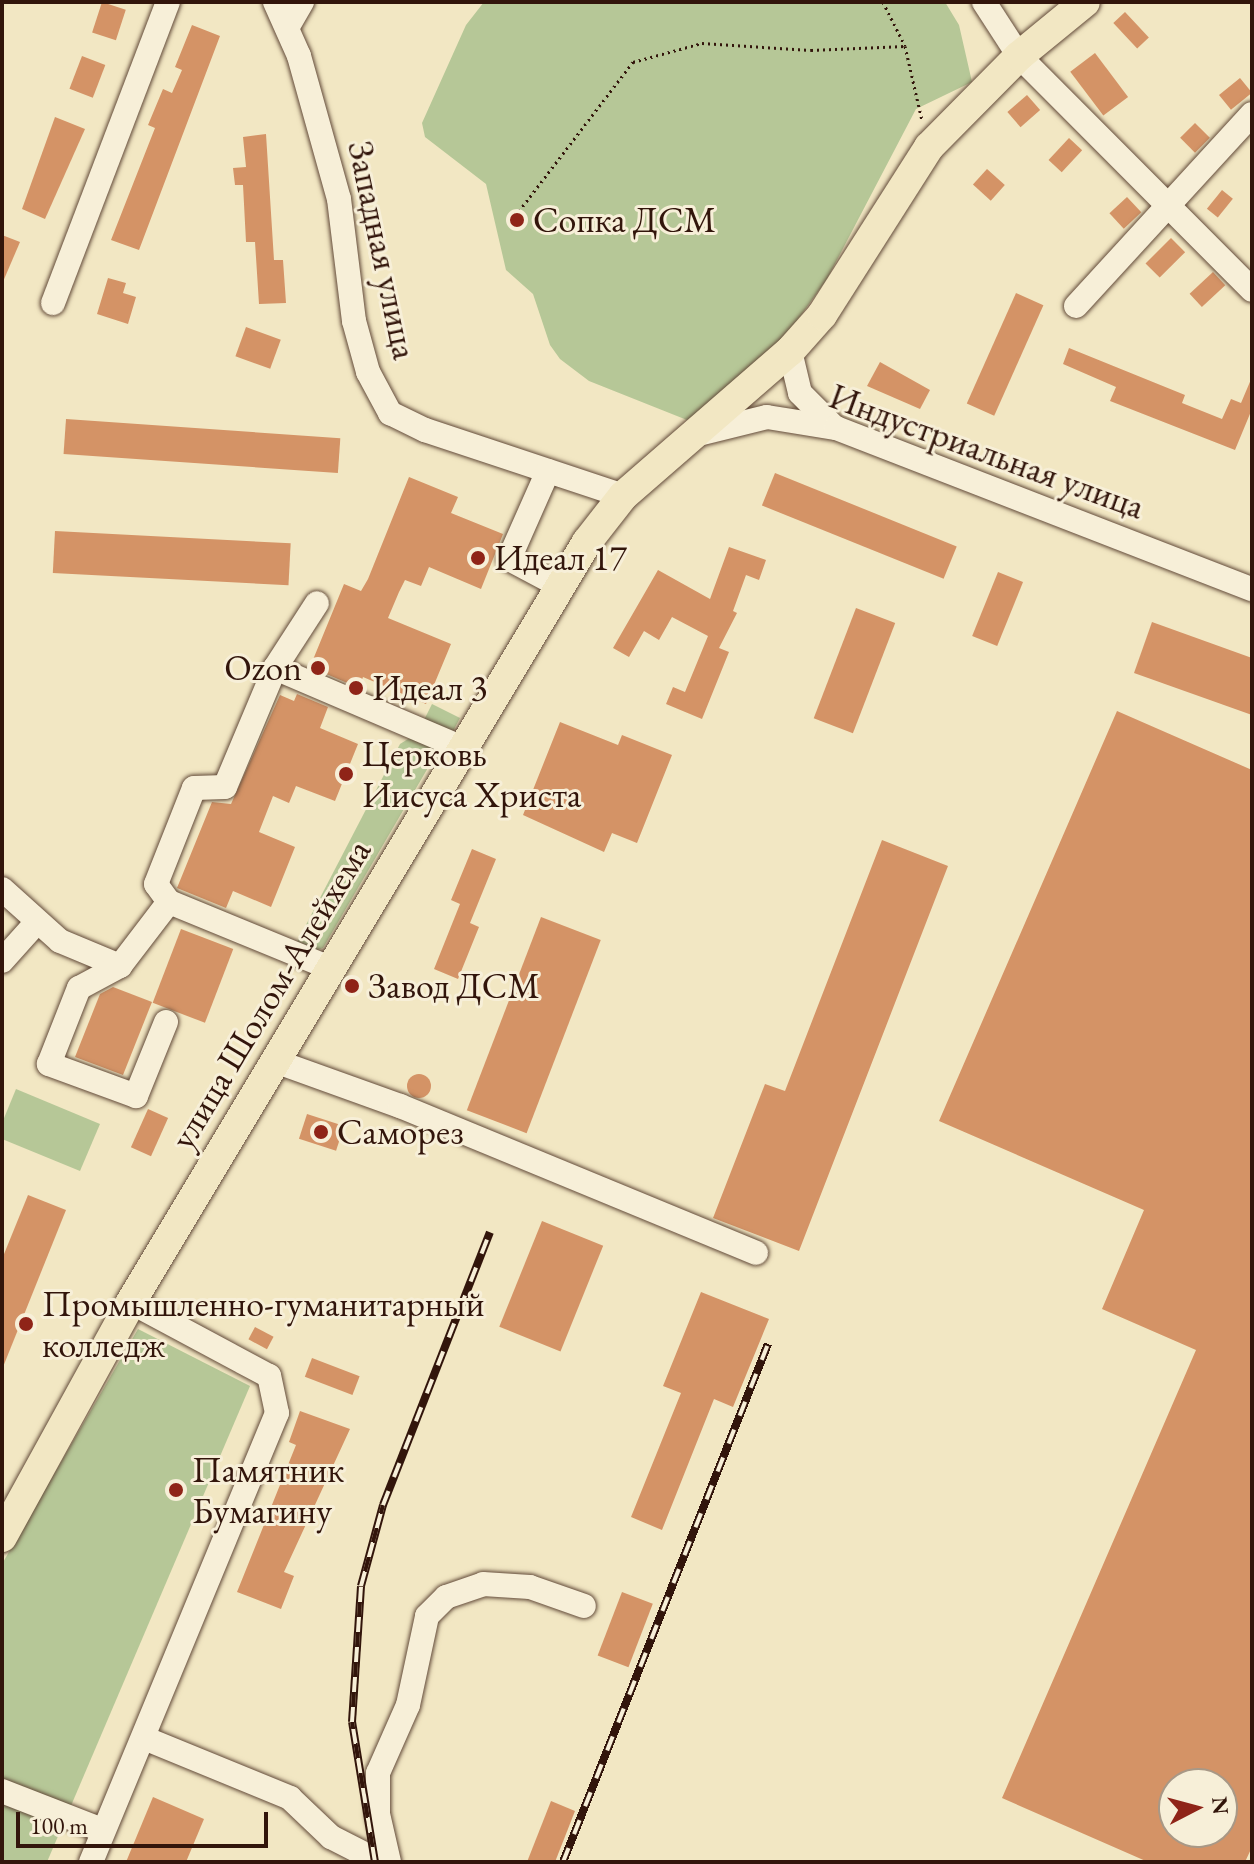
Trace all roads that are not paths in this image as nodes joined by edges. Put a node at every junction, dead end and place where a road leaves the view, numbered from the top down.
1 (168, 2) edge
2 (275, 2) edge
3 (302, 2) edge
4 (984, 2) edge
5 (1085, 2) edge
6 (287, 28) junction
7 (1019, 56) junction
8 (1252, 114) edge
9 (1170, 204) junction
10 (1252, 290) edge
11 (53, 303) dead end
12 (1076, 306) dead end
13 (790, 351) junction
14 (836, 428) junction
15 (691, 436) junction
16 (548, 471) junction
17 (623, 496) junction
18 (560, 586) junction
19 (1252, 589) edge
20 (317, 603) dead end
21 (275, 668) junction
22 (460, 747) junction
23 (2, 889) edge
24 (169, 902) junction
25 (37, 922) junction
26 (2, 961) edge
27 (120, 966) junction
28 (330, 968) junction
29 (166, 1022) dead end
30 (275, 1061) junction
31 (756, 1253) dead end
32 (131, 1302) junction
33 (2, 1537) edge
34 (584, 1606) dead end
35 (144, 1738) junction
36 (2, 1791) edge
37 (102, 1830) junction
38 (91, 1862) edge
39 (380, 1862) edge
40 (389, 1862) edge

1 - 11 street
2 - 6 street, Западная улица
3 - 6 street
4 - 7 street
5 - 7 main road, улица Шолом-Алейхема
6 - 16 street, Западная улица
7 - 9 street
7 - 13 main road, улица Шолом-Алейхема
8 - 9 street
9 - 10 street
9 - 12 street
13 - 14 street
13 - 15 main road, улица Шолом-Алейхема
14 - 15 street, Индустриальная улица
14 - 19 street, Индустриальная улица
15 - 17 main road, улица Шолом-Алейхема
16 - 17 street, Западная улица
16 - 18 street
17 - 18 main road, улица Шолом-Алейхема
18 - 22 main road, улица Шолом-Алейхема
20 - 21 street
21 - 22 street
21 - 24 street
22 - 28 main road, улица Шолом-Алейхема
23 - 25 street
24 - 27 street
24 - 28 street
25 - 26 street
25 - 27 street
27 - 29 street
28 - 30 main road, улица Шолом-Алейхема
30 - 31 street
30 - 32 main road, улица Шолом-Алейхема
32 - 33 main road, улица Шолом-Алейхема
32 - 35 street
34 - 40 street
35 - 37 street
35 - 39 street
36 - 37 street
37 - 38 street

